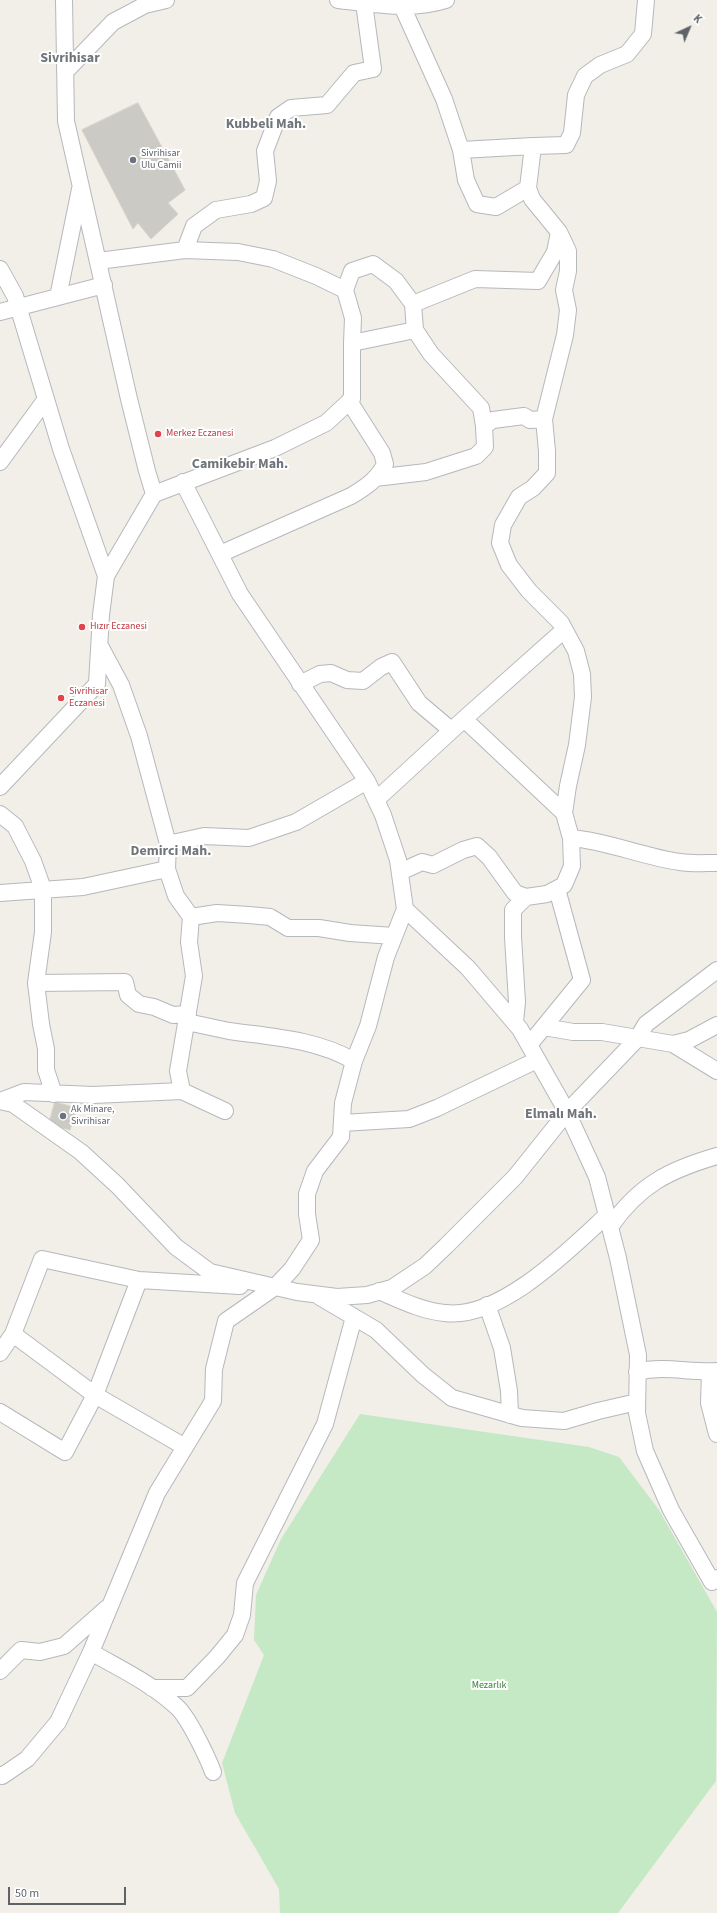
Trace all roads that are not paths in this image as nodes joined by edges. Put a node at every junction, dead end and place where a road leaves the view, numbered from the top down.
1 (64, 0) edge
2 (166, 0) edge
3 (338, 0) edge
4 (446, 0) edge
5 (646, 0) edge
6 (360, 2) edge
7 (402, 6) junction
8 (66, 72) junction
9 (533, 146) junction
10 (461, 150) junction
11 (81, 183) junction
12 (528, 188) junction
13 (559, 232) junction
14 (185, 250) junction
15 (98, 261) junction
16 (0, 269) edge
17 (104, 285) junction
18 (346, 290) junction
19 (58, 297) junction
20 (413, 304) junction
21 (18, 307) junction
22 (0, 312) edge
23 (415, 330) junction
24 (352, 342) junction
25 (46, 399) junction
26 (350, 402) junction
27 (544, 419) junction
28 (484, 426) junction
29 (0, 462) edge
30 (375, 478) junction
31 (183, 482) junction
32 (154, 494) junction
33 (220, 554) junction
34 (106, 576) junction
35 (564, 630) junction
36 (100, 646) junction
37 (300, 684) junction
38 (464, 719) junction
39 (451, 730) junction
40 (367, 781) junction
41 (0, 787) edge
42 (376, 800) junction
43 (564, 813) junction
44 (0, 814) edge
45 (571, 838) junction
46 (168, 844) junction
47 (717, 862) edge
48 (167, 869) junction
49 (400, 872) junction
50 (43, 889) junction
51 (557, 889) junction
52 (0, 893) edge
53 (526, 897) junction
54 (405, 909) junction
55 (191, 917) junction
56 (394, 936) junction
57 (717, 970) edge
58 (36, 983) junction
59 (188, 1018) junction
60 (515, 1022) junction
61 (717, 1025) edge
62 (544, 1027) junction
63 (637, 1039) junction
64 (672, 1044) junction
65 (529, 1045) junction
66 (537, 1060) junction
67 (354, 1061) junction
68 (717, 1071) edge
69 (182, 1091) junction
70 (54, 1094) junction
71 (0, 1101) edge
72 (225, 1111) dead end
73 (567, 1112) junction
74 (342, 1123) junction
75 (717, 1156) edge
76 (609, 1221) junction
77 (139, 1280) junction
78 (276, 1287) junction
79 (379, 1292) junction
80 (315, 1295) junction
81 (487, 1305) junction
82 (354, 1318) junction
83 (13, 1334) junction
84 (0, 1353) edge
85 (637, 1372) junction
86 (714, 1372) edge
87 (95, 1395) junction
88 (637, 1402) junction
89 (0, 1412) edge
90 (510, 1415) junction
91 (717, 1434) edge
92 (185, 1447) junction
93 (714, 1580) edge
94 (110, 1605) junction
95 (91, 1652) junction
96 (0, 1671) edge
97 (152, 1688) junction
98 (214, 1772) dead end
99 (0, 1775) edge

1 - 8 street
2 - 8 street
3 - 6 street
4 - 7 street
5 - 9 street
6 - 7 street
6 - 14 street
7 - 10 street
8 - 11 street
9 - 10 street
9 - 12 street
10 - 12 street
11 - 15 street
11 - 19 street
12 - 13 street
13 - 20 street
13 - 27 street
14 - 15 street
14 - 18 street
15 - 17 street
16 - 21 street
17 - 19 street
17 - 32 street
18 - 20 street
18 - 24 street
19 - 21 street
20 - 23 street
21 - 22 street
21 - 25 street
23 - 24 street
23 - 28 street
24 - 26 street
25 - 29 street
25 - 34 street
26 - 30 street
26 - 31 street
27 - 28 street
27 - 35 street
28 - 30 street
30 - 33 street
31 - 32 street
31 - 33 street
32 - 34 street
33 - 37 street
34 - 36 street
35 - 38 street
35 - 43 street
36 - 41 street
36 - 46 street
37 - 39 street
37 - 40 street
38 - 39 street
38 - 43 street
39 - 42 street
40 - 42 street
40 - 46 street
42 - 49 street
43 - 45 street
44 - 50 street
45 - 47 street
45 - 51 street
46 - 48 street
48 - 50 street
48 - 55 street
49 - 53 street
49 - 54 street
50 - 52 street
50 - 58 street
51 - 53 street
51 - 62 street
53 - 60 street
54 - 56 street
54 - 60 street
55 - 56 street
55 - 59 street
56 - 67 street
57 - 63 street
58 - 59 street
58 - 70 street
59 - 67 street
59 - 69 street
60 - 65 street
61 - 64 street
62 - 63 street
62 - 65 street
63 - 64 street
63 - 73 street
64 - 68 street
65 - 66 street
66 - 73 street
66 - 74 street
67 - 74 street
69 - 70 street
69 - 72 street
70 - 71 street
71 - 78 street
73 - 76 street
73 - 79 street
74 - 78 street
75 - 76 street
76 - 81 street
76 - 85 street
77 - 78 street
77 - 83 street
77 - 87 street
78 - 80 street
78 - 92 street
79 - 80 street
79 - 81 street
80 - 82 street
81 - 90 street
82 - 90 street
82 - 97 street
83 - 84 street
83 - 87 street
85 - 86 street
85 - 88 street
86 - 91 street
87 - 89 street
87 - 92 street
88 - 90 street
88 - 93 street
92 - 94 street
94 - 95 street
94 - 96 street
95 - 97 street
95 - 99 street
97 - 98 street

